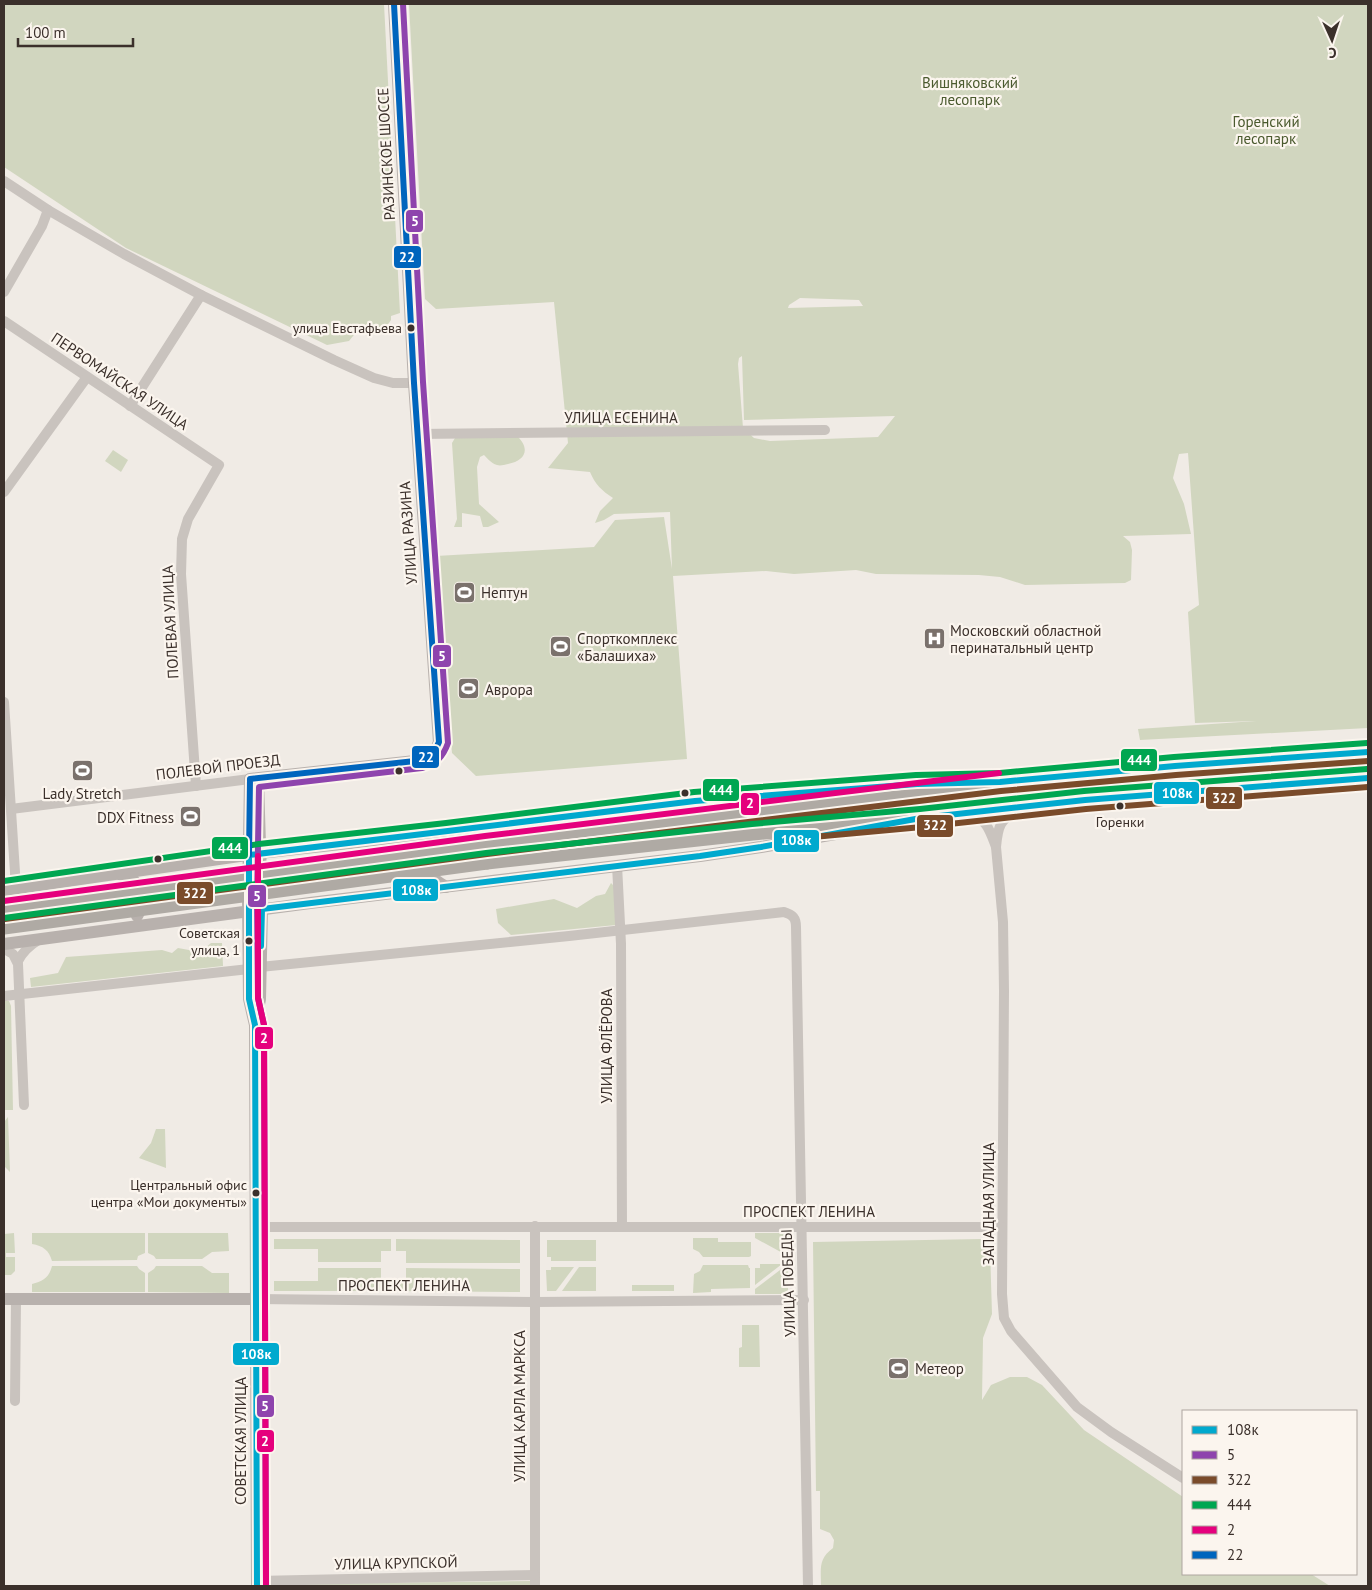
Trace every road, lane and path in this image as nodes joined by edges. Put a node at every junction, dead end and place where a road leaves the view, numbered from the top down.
1 (394, 4) edge
2 (4, 181) edge
3 (48, 210) junction
4 (4, 292) edge
5 (201, 295) junction
6 (410, 302) joint
7 (4, 321) edge
8 (87, 377) junction
9 (414, 383) junction
10 (130, 406) junction
11 (825, 430) dead end
12 (417, 434) junction
13 (219, 465) joint
14 (4, 492) edge
15 (4, 702) edge
16 (1368, 752) edge
17 (428, 758) joint
18 (1368, 778) edge
19 (254, 779) junction
20 (1000, 782) junction
21 (196, 786) junction
22 (1019, 807) junction
23 (11, 809) junction
24 (964, 814) junction
25 (921, 818) junction
26 (447, 832) junction
27 (996, 847) junction
28 (255, 854) junction
29 (617, 865) junction
30 (117, 874) junction
31 (446, 887) junction
32 (10, 889) edge
33 (262, 909) junction
34 (4, 910) edge
35 (248, 911) junction
36 (4, 927) edge
37 (116, 928) junction
38 (620, 930) junction
39 (40, 939) junction
40 (4, 944) edge
41 (4, 949) edge
42 (18, 961) junction
43 (255, 968) junction
44 (20, 994) junction
45 (4, 996) edge
46 (24, 1105) dead end
47 (534, 1226) junction
48 (256, 1227) junction
49 (622, 1227) junction
50 (801, 1227) junction
51 (1002, 1227) junction
52 (10, 1299) edge
53 (256, 1299) junction
54 (804, 1300) junction
55 (534, 1302) junction
56 (15, 1401) dead end
57 (1182, 1477) edge
58 (535, 1575) junction
59 (257, 1584) edge
60 (535, 1586) edge
61 (808, 1586) edge

1 - 6 main road, РАЗИНСКОЕ ШОССЕ
2 - 3 street
3 - 4 street
3 - 5 street
5 - 9 street
5 - 10 street
6 - 9 main road, УЛИЦА РАЗИНА
7 - 8 street, ПЕРВОМАЙСКАЯ УЛИЦА
8 - 10 street, ПЕРВОМАЙСКАЯ УЛИЦА
8 - 14 street
9 - 12 main road, УЛИЦА РАЗИНА
10 - 13 street, ПЕРВОМАЙСКАЯ УЛИЦА
11 - 12 street, УЛИЦА ЕСЕНИНА
12 - 17 main road, УЛИЦА РАЗИНА
13 - 21 street, ПОЛЕВАЯ УЛИЦА
15 - 23 street
16 - 20 highway
17 - 19 main road, ПОЛЕВОЙ ПРОЕЗД
18 - 22 highway
19 - 21 street, ПОЛЕВОЙ ПРОЕЗД
19 - 28 main road, СОВЕТСКАЯ УЛИЦА
20 - 26 main road
20 - 34 highway, bridge
21 - 23 street, ПОЛЕВОЙ ПРОЕЗД
22 - 24 highway
22 - 27 street, ЗАПАДНАЯ УЛИЦА
23 - 32 street
24 - 25 highway
24 - 27 street, ЗАПАДНАЯ УЛИЦА
25 - 29 main road
25 - 36 highway, bridge
26 - 28 main road
26 - 31 main road
27 - 51 street, ЗАПАДНАЯ УЛИЦА
28 - 30 main road
28 - 33 main road, СОВЕТСКАЯ УЛИЦА
28 - 35 main road, СОВЕТСКАЯ УЛИЦА
29 - 31 main road
29 - 38 street, УЛИЦА ФЛЁРОВА
30 - 32 main road
30 - 37 main road
31 - 33 main road
33 - 35 main road
33 - 43 main road, СОВЕТСКАЯ УЛИЦА
35 - 37 main road
35 - 43 main road, СОВЕТСКАЯ УЛИЦА
37 - 39 main road
38 - 43 street
38 - 49 street, УЛИЦА ФЛЁРОВА
38 - 50 street, УЛИЦА ПОБЕДЫ
39 - 40 main road
39 - 42 street
41 - 42 street
42 - 44 street
43 - 44 street
43 - 48 main road, СОВЕТСКАЯ УЛИЦА
44 - 45 street
44 - 46 street
47 - 48 street, ПРОСПЕКТ ЛЕНИНА
47 - 49 street, ПРОСПЕКТ ЛЕНИНА
47 - 55 street, УЛИЦА КАРЛА МАРКСА
48 - 53 main road, СОВЕТСКАЯ УЛИЦА
49 - 50 street, ПРОСПЕКТ ЛЕНИНА
50 - 51 street, ПРОСПЕКТ ЛЕНИНА
50 - 54 street, УЛИЦА ПОБЕДЫ
51 - 57 street, ЗАПАДНАЯ УЛИЦА
52 - 53 main road, ПРОСПЕКТ ЛЕНИНА
52 - 56 street
53 - 55 street, ПРОСПЕКТ ЛЕНИНА
53 - 59 main road, СОВЕТСКАЯ УЛИЦА
54 - 55 street, ПРОСПЕКТ ЛЕНИНА
54 - 61 street, УЛИЦА ПОБЕДЫ
55 - 58 street, УЛИЦА КАРЛА МАРКСА
58 - 59 street, УЛИЦА КРУПСКОЙ
58 - 60 street, УЛИЦА КАРЛА МАРКСА

